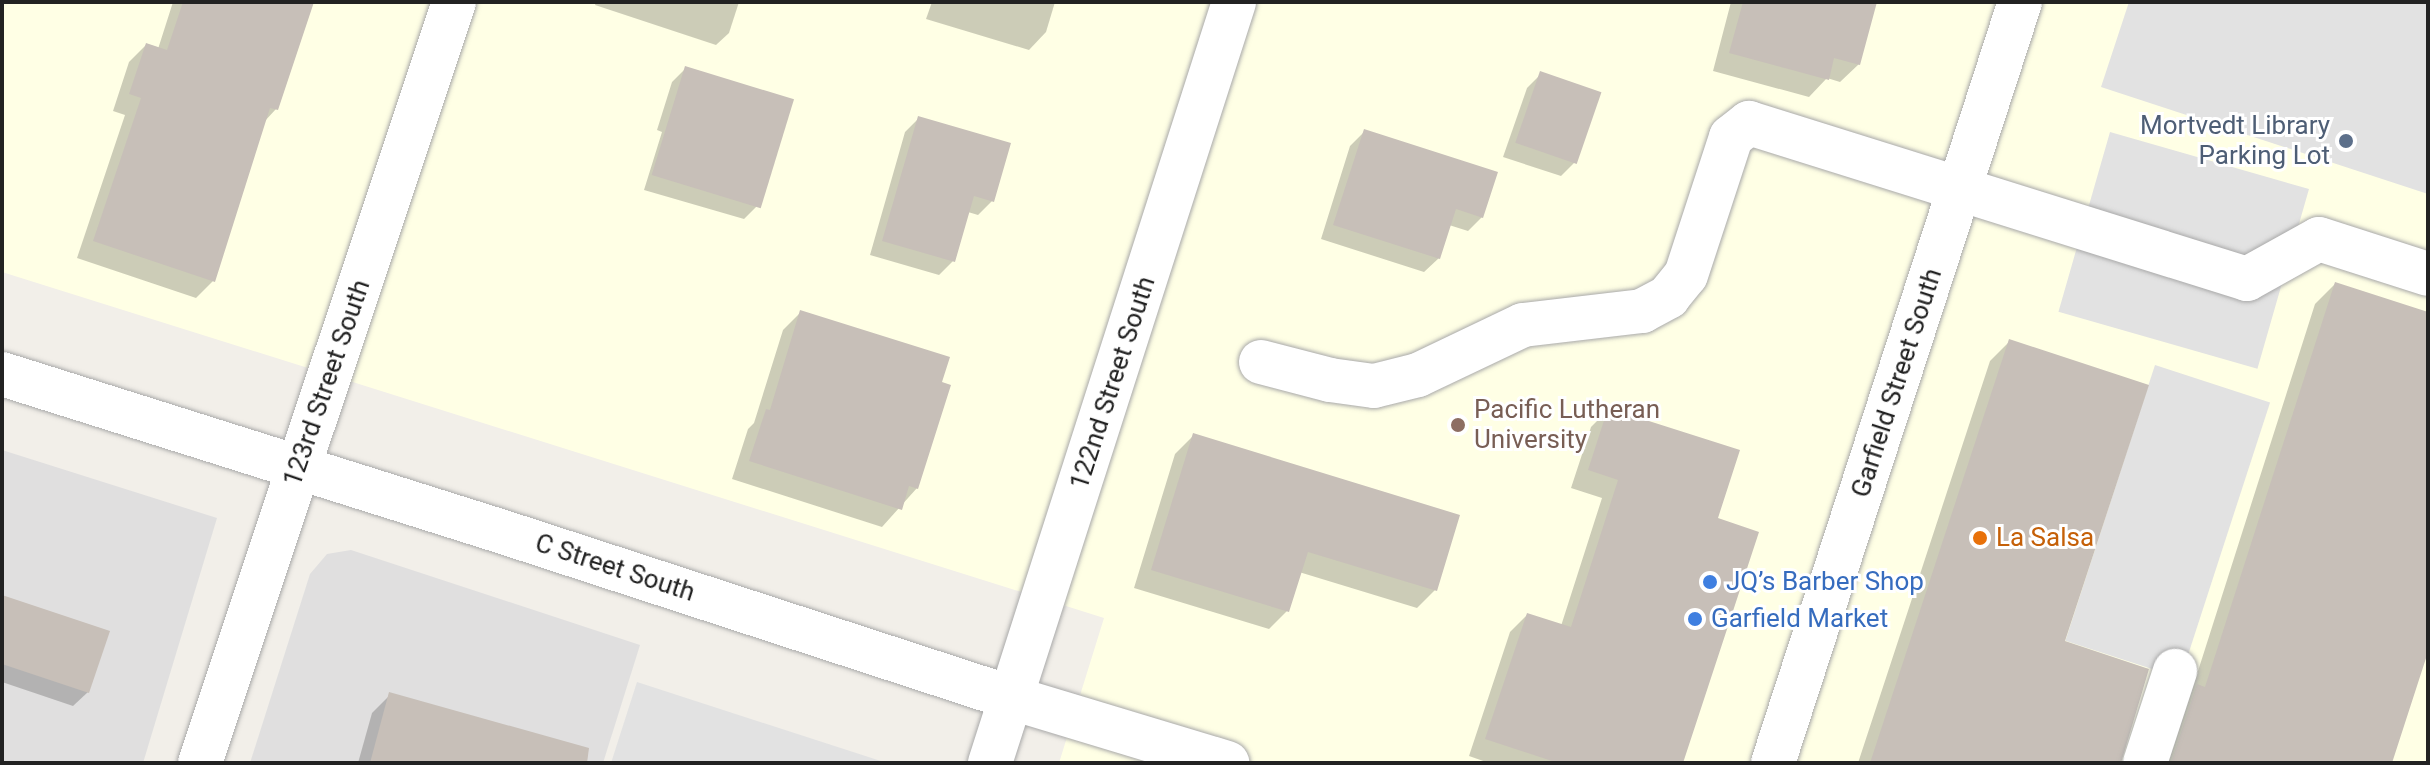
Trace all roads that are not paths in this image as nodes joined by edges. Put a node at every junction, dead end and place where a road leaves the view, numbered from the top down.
1 (454, 2) edge
2 (1234, 2) edge
3 (2020, 2) edge
4 (1959, 188) junction
5 (2428, 274) edge
6 (1261, 362) dead end
7 (2, 374) edge
8 (299, 470) junction
9 (2175, 671) dead end
10 (1012, 698) junction
11 (200, 763) edge
12 (990, 763) edge
13 (1227, 763) edge
14 (1773, 763) edge
15 (2145, 763) edge

1 - 8 street, 123rd Street South
2 - 10 street, 122nd Street South
3 - 4 street, Garfield Street South
4 - 5 street
4 - 6 street
4 - 14 street, Garfield Street South
7 - 8 street, C Street South
8 - 10 street, C Street South
8 - 11 street, 123rd Street South
9 - 15 street
10 - 12 street, 122nd Street South
10 - 13 street, C Street South

